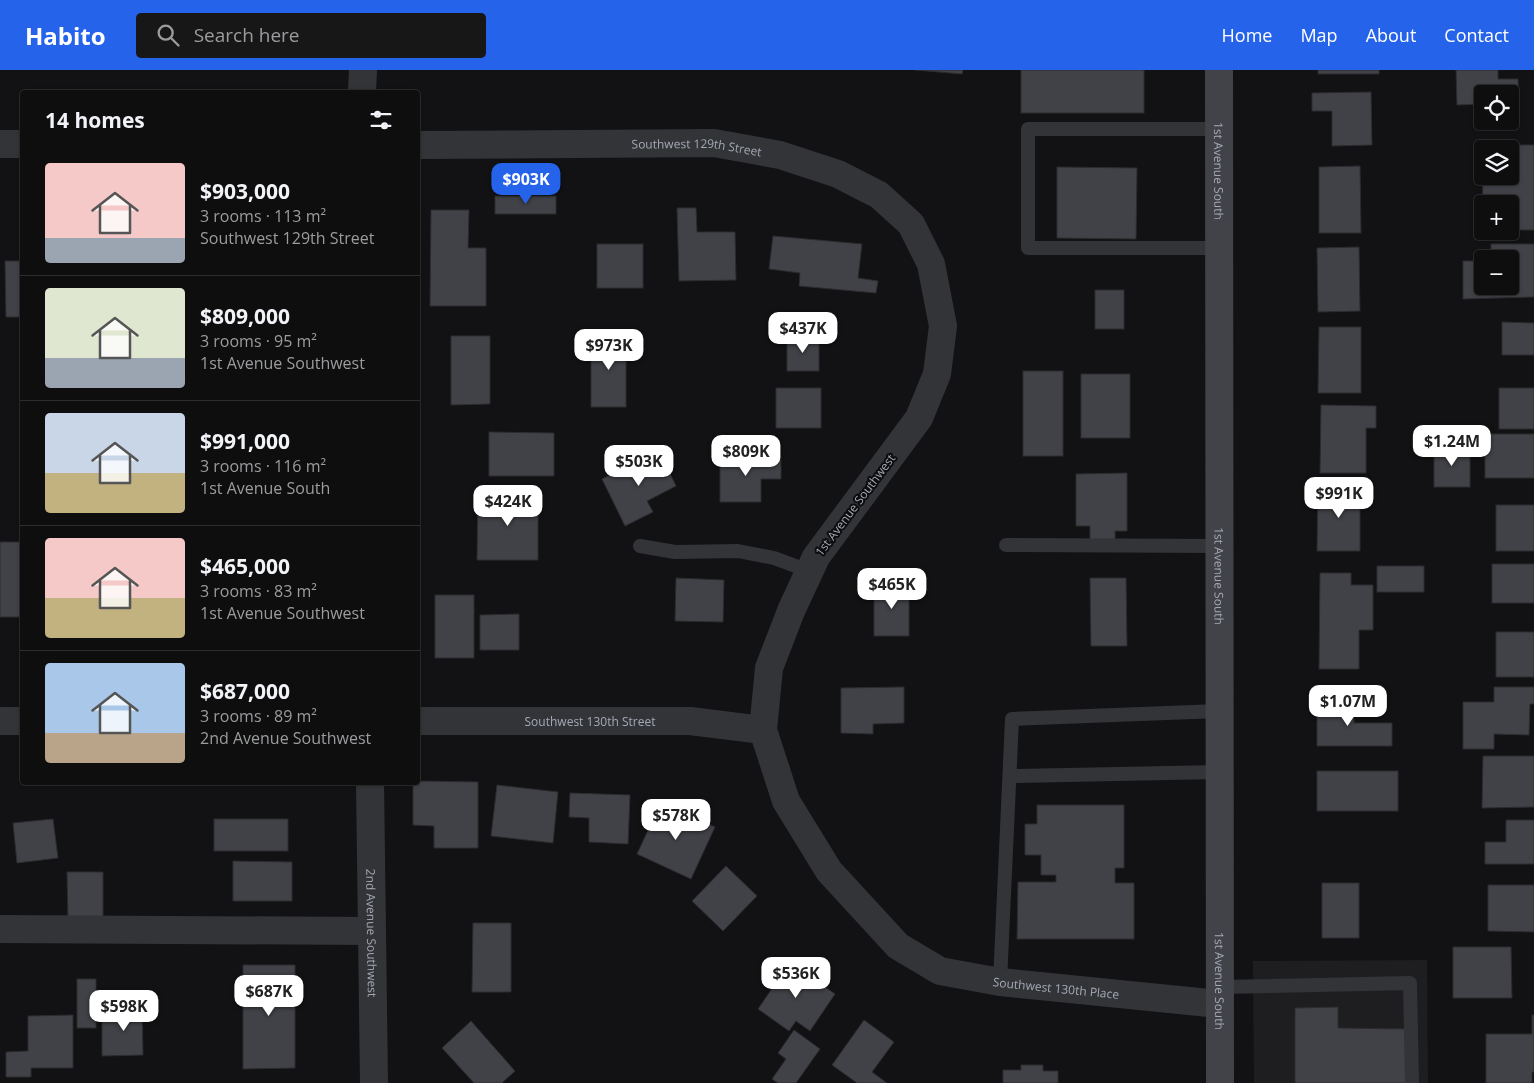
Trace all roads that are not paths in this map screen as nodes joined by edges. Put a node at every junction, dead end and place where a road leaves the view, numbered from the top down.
1 (363, 70) edge
2 (1218, 70) edge
3 (362, 90) edge
4 (1218, 130) junction
5 (0, 144) edge
6 (20, 144) edge
7 (420, 145) edge
8 (1219, 248) junction
9 (931, 264) joint
10 (1006, 545) dead end
11 (640, 546) dead end
12 (1219, 546) junction
13 (809, 571) junction
14 (1219, 711) junction
15 (0, 721) edge
16 (20, 721) edge
17 (420, 722) edge
18 (763, 730) junction
19 (1220, 772) junction
20 (1010, 776) junction
21 (370, 785) edge
22 (0, 929) edge
23 (372, 931) junction
24 (898, 946) joint
25 (1000, 982) junction
26 (1220, 995) junction
27 (374, 1083) edge
28 (1220, 1083) edge
29 (1412, 1083) edge

1 - 3 street
2 - 4 main road, 1st Avenue South
4 - 8 main road, 1st Avenue South
4 - 8 lane
5 - 6 street
7 - 9 street, Southwest 129th Street
8 - 12 main road, 1st Avenue South
9 - 13 street, 1st Avenue Southwest
10 - 12 lane
11 - 13 lane
12 - 14 main road, 1st Avenue South
13 - 18 street, 1st Avenue Southwest
14 - 19 main road, 1st Avenue South
14 - 20 lane
15 - 16 street
17 - 18 street, Southwest 130th Street
18 - 24 street, 1st Avenue Southwest
19 - 20 lane
19 - 26 main road, 1st Avenue South
20 - 25 lane
21 - 23 street, 2nd Avenue Southwest
22 - 23 street
23 - 27 street, 2nd Avenue Southwest
24 - 25 street, Southwest 130th Place
25 - 26 street, Southwest 130th Place
26 - 28 main road, 1st Avenue South
26 - 29 lane

